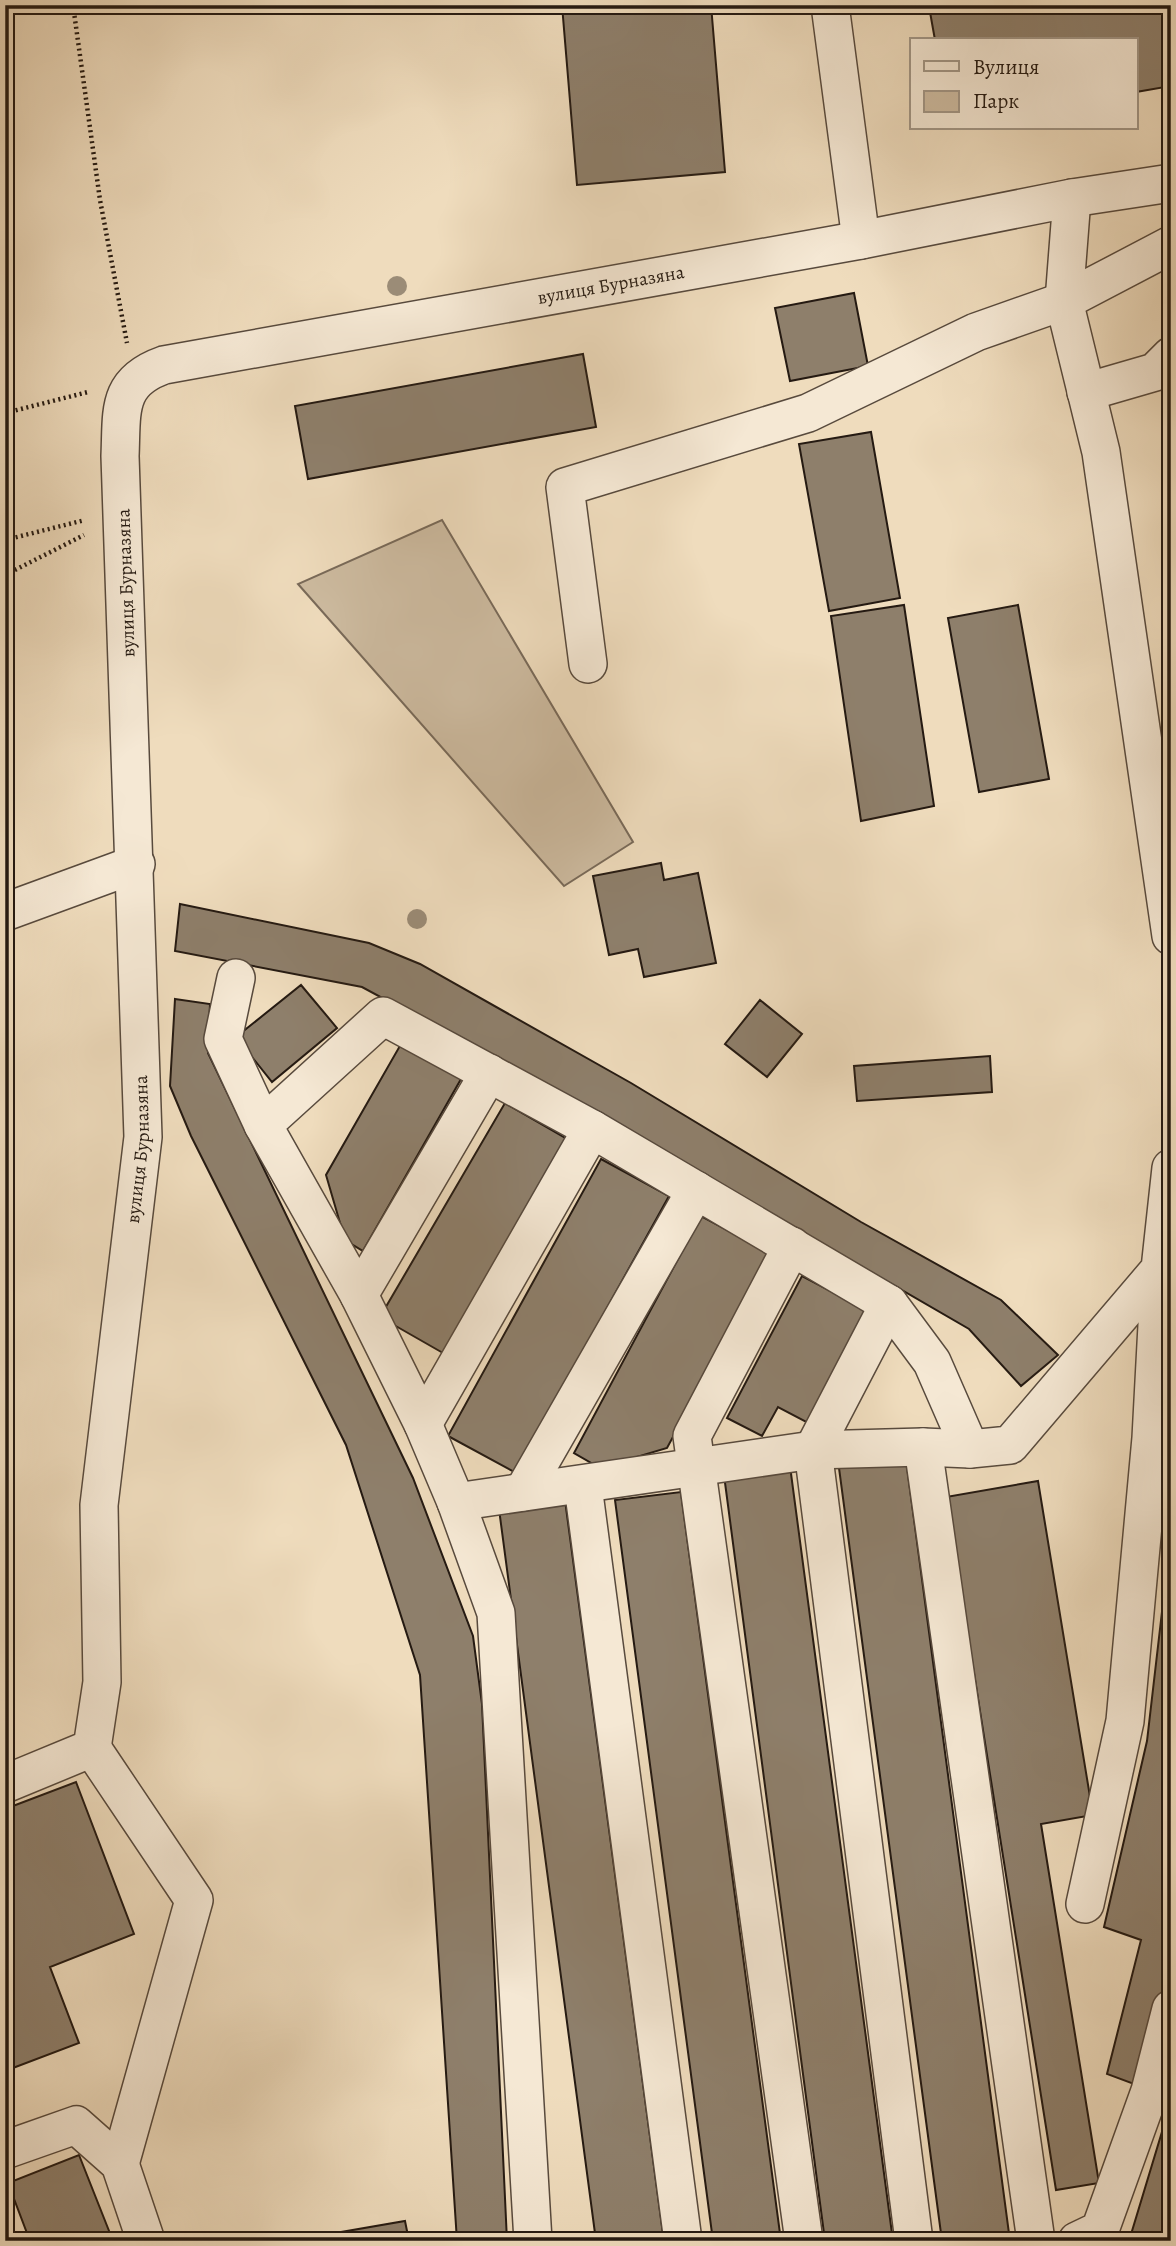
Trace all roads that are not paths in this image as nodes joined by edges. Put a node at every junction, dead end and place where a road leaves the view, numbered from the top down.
1 (830, 5) edge
2 (1171, 183) edge
3 (1072, 198) junction
4 (861, 240) junction
5 (1171, 245) edge
6 (1064, 300) junction
7 (1171, 356) edge
8 (1086, 392) junction
9 (588, 664) dead end
10 (136, 864) junction
11 (5, 912) edge
12 (1171, 936) edge
13 (236, 978) dead end
14 (489, 1073) junction
15 (263, 1125) junction
16 (592, 1129) junction
17 (1171, 1168) edge
18 (1171, 1177) edge
19 (696, 1190) junction
20 (792, 1246) junction
21 (1160, 1269) junction
22 (359, 1295) junction
23 (889, 1304) junction
24 (423, 1424) junction
25 (923, 1447) junction
26 (970, 1449) junction
27 (813, 1450) junction
28 (696, 1466) junction
29 (583, 1486) junction
30 (523, 1492) junction
31 (456, 1502) junction
32 (92, 1748) junction
33 (5, 1784) edge
34 (1086, 1904) dead end
35 (1171, 2009) edge
36 (5, 2150) edge
37 (120, 2164) junction
38 (146, 2241) edge
39 (533, 2241) edge
40 (683, 2241) edge
41 (804, 2241) edge
42 (914, 2241) edge
43 (1036, 2241) edge
44 (1077, 2241) edge

1 - 4 street
2 - 3 street, вулиця Бурназяна
3 - 4 street, вулиця Бурназяна
3 - 6 street
4 - 10 street, вулиця Бурназяна
5 - 6 street
6 - 8 street
6 - 9 street
7 - 8 street
8 - 12 street
10 - 11 street
10 - 32 street, вулиця Бурназяна
13 - 15 street
14 - 15 street
14 - 16 street
14 - 22 street
15 - 22 street
16 - 19 street
16 - 24 street
17 - 18 street
18 - 21 street
19 - 20 street
19 - 30 street
20 - 23 street
20 - 28 street
21 - 26 street
21 - 34 street
22 - 24 street
23 - 26 street
23 - 27 street
24 - 31 street
25 - 26 street
25 - 27 street
25 - 43 street
27 - 28 street
27 - 42 street
28 - 29 street
28 - 41 street
29 - 30 street
29 - 40 street
30 - 31 street
31 - 39 street
32 - 33 street
32 - 37 street
35 - 44 street
36 - 37 street
37 - 38 street

